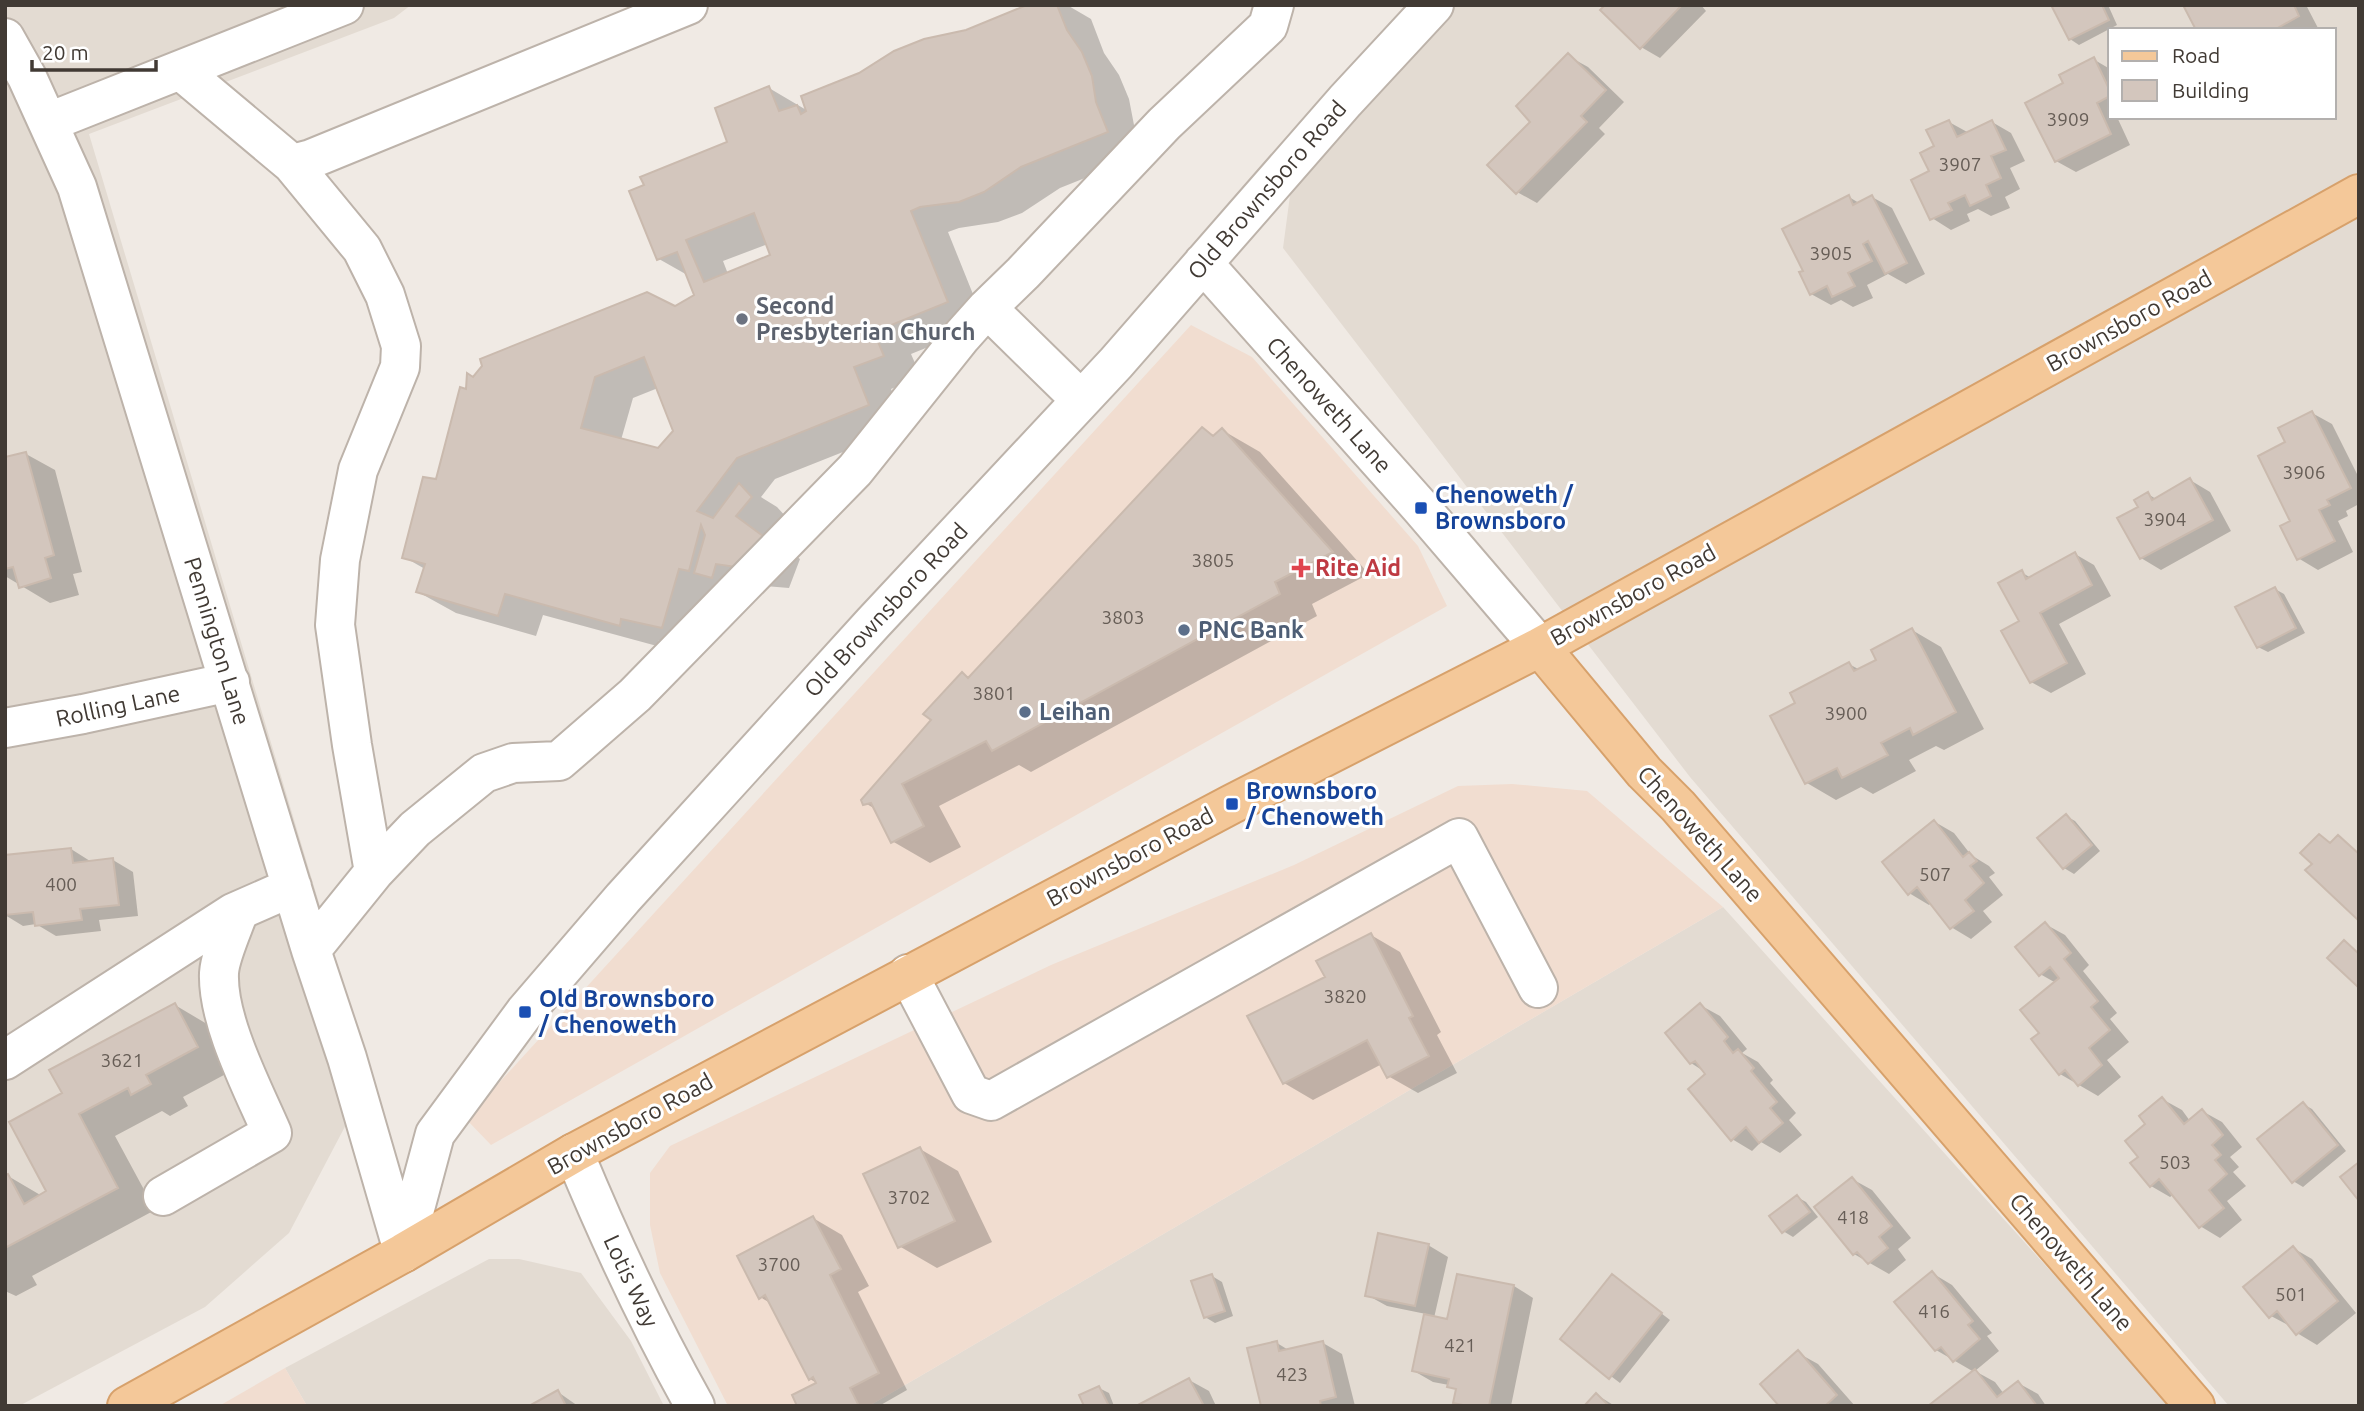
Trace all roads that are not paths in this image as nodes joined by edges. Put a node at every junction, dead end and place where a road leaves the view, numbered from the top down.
1 (344, 5) edge
2 (688, 5) edge
3 (1274, 5) edge
4 (1434, 5) edge
5 (5, 38) edge
6 (180, 70) junction
7 (49, 122) junction
8 (301, 161) junction
9 (2359, 194) edge
10 (1203, 263) junction
11 (987, 308) junction
12 (1081, 400) junction
13 (1540, 647) junction
14 (230, 682) junction
15 (5, 728) edge
16 (374, 872) junction
17 (292, 887) junction
18 (239, 911) junction
19 (311, 950) junction
20 (908, 974) junction
21 (1538, 988) dead end
22 (5, 1060) edge
23 (574, 1153) junction
24 (163, 1196) dead end
25 (404, 1253) junction
26 (127, 1406) edge
27 (695, 1406) edge
28 (2195, 1406) edge

1 - 6 street
2 - 8 street
3 - 11 street
4 - 10 street, Old Brownsboro Road
5 - 7 street, Pennington Lane
6 - 7 street
6 - 8 street
7 - 14 street, Pennington Lane
8 - 16 street
9 - 13 main road, Brownsboro Road
10 - 12 street, Old Brownsboro Road
10 - 13 street, Chenoweth Lane
11 - 12 street
11 - 16 street
12 - 25 street, Old Brownsboro Road
13 - 20 main road, Brownsboro Road
13 - 28 main road, Chenoweth Lane
14 - 15 street, Rolling Lane
14 - 17 street, Pennington Lane
16 - 19 street
17 - 18 street
17 - 19 street, Pennington Lane
18 - 22 street
18 - 24 street
19 - 25 street, Pennington Lane
20 - 21 street
20 - 23 main road, Brownsboro Road
23 - 25 main road, Brownsboro Road
23 - 27 street, Lotis Way
25 - 26 main road, Brownsboro Road

